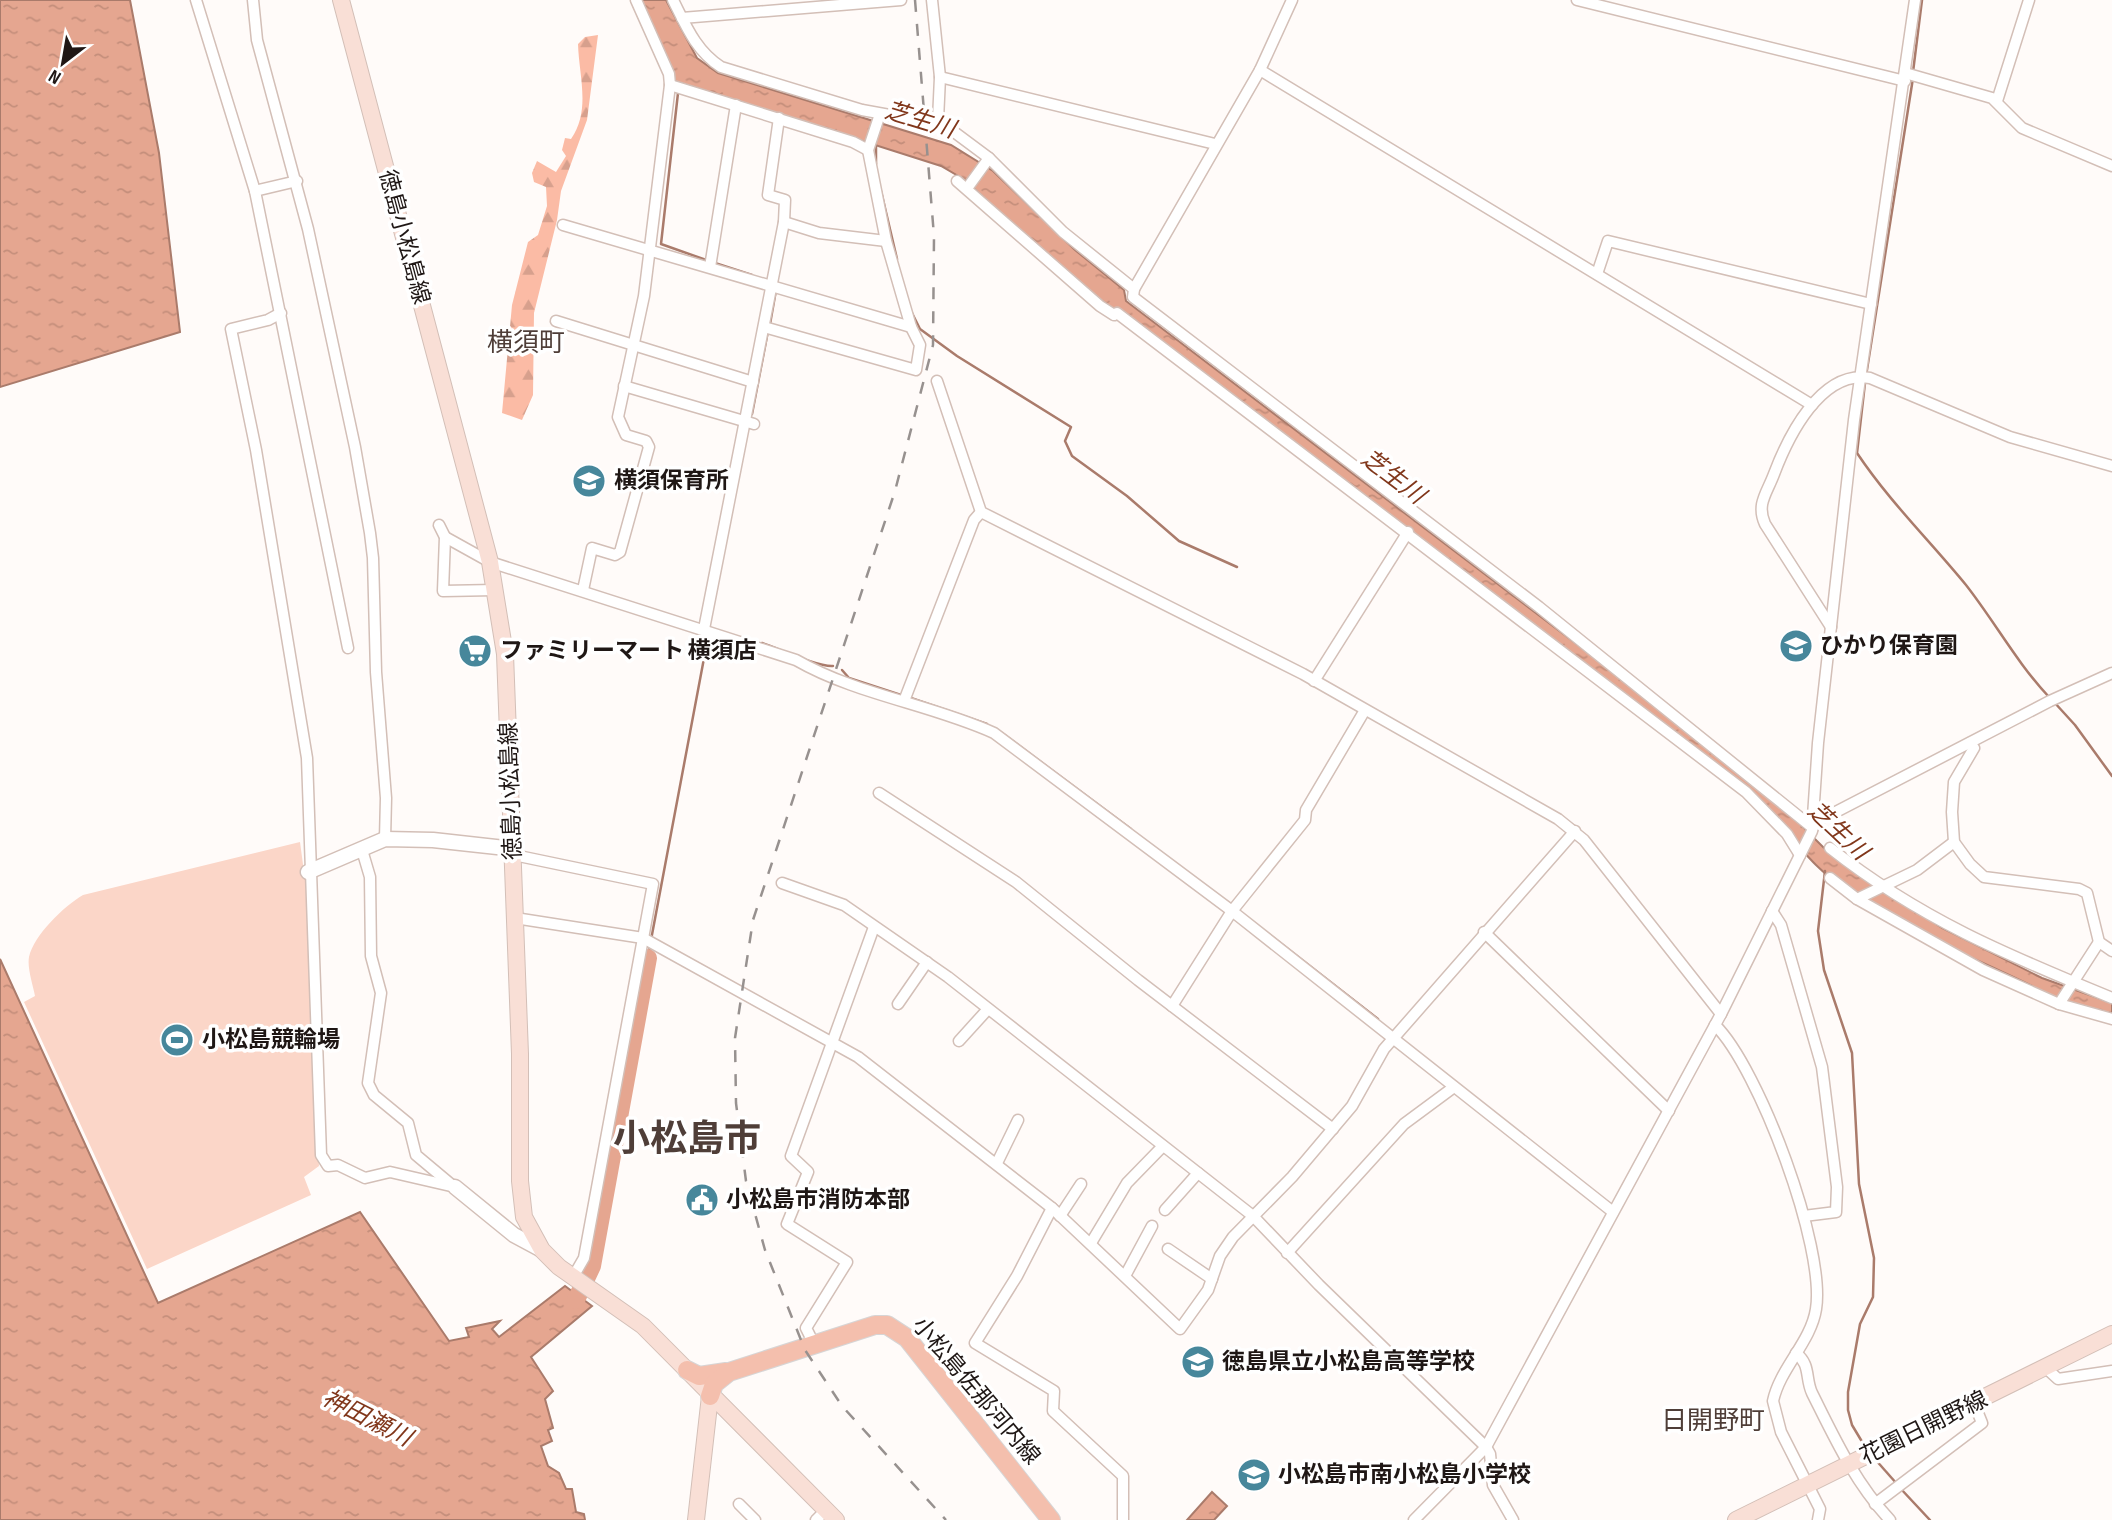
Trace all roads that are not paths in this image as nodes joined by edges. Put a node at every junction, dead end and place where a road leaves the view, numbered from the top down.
1 (196, 0) edge
2 (253, 0) edge
3 (341, 0) edge
4 (636, 0) edge
5 (673, 0) edge
6 (901, 0) edge
7 (932, 0) edge
8 (1292, 0) edge
9 (1577, 0) edge
10 (1915, 0) edge
11 (2029, 0) edge
12 (682, 19) junction
13 (1260, 70) junction
14 (1909, 76) junction
15 (940, 77) junction
16 (676, 87) junction
17 (1997, 101) junction
18 (736, 105) junction
19 (879, 115) junction
20 (779, 118) junction
21 (938, 120) junction
22 (1216, 144) junction
23 (868, 148) junction
24 (988, 160) junction
25 (2112, 166) edge
26 (297, 181) junction
27 (957, 181) dead end
28 (969, 186) junction
29 (255, 191) junction
30 (784, 222) junction
31 (563, 225) dead end
32 (886, 241) junction
33 (651, 249) junction
34 (711, 263) junction
35 (1597, 274) junction
36 (774, 283) junction
37 (1134, 289) junction
38 (1871, 304) junction
39 (281, 313) junction
40 (556, 321) dead end
41 (911, 327) junction
42 (767, 328) junction
43 (634, 345) junction
44 (1865, 377) junction
45 (756, 378) junction
46 (937, 381) dead end
47 (624, 386) junction
48 (1812, 405) junction
49 (749, 423) junction
50 (2112, 466) edge
51 (981, 512) junction
52 (439, 525) dead end
53 (1408, 532) junction
54 (445, 537) junction
55 (490, 562) junction
56 (495, 590) junction
57 (583, 590) junction
58 (1831, 627) junction
59 (707, 631) junction
60 (348, 648) dead end
61 (2112, 673) edge
62 (1314, 681) junction
63 (905, 698) junction
64 (1365, 710) junction
65 (1970, 743) junction
66 (879, 793) dead end
67 (1818, 822) junction
68 (1576, 831) junction
69 (385, 839) junction
70 (1954, 842) junction
71 (1830, 848) dead end
72 (362, 850) junction
73 (514, 852) junction
74 (1801, 853) junction
75 (308, 872) junction
76 (1830, 878) dead end
77 (782, 883) dead end
78 (1882, 886) junction
79 (1858, 898) junction
80 (1234, 908) junction
81 (1772, 911) junction
82 (514, 918) junction
83 (874, 927) junction
84 (1484, 932) junction
85 (644, 939) junction
86 (2099, 942) junction
87 (2112, 951) edge
88 (927, 962) junction
89 (2073, 983) junction
90 (2112, 998) edge
91 (2060, 1003) junction
92 (898, 1004) dead end
93 (1172, 1006) junction
94 (988, 1009) junction
95 (1721, 1014) junction
96 (2112, 1019) edge
97 (1715, 1025) junction
98 (1393, 1037) junction
99 (832, 1041) junction
100 (959, 1041) dead end
101 (1454, 1087) junction
102 (1670, 1111) junction
103 (1018, 1120) dead end
104 (1333, 1129) junction
105 (1163, 1146) junction
106 (996, 1163) junction
107 (1198, 1173) junction
108 (1081, 1184) dead end
109 (455, 1187) junction
110 (1165, 1210) dead end
111 (1056, 1212) junction
112 (1613, 1212) junction
113 (1253, 1216) junction
114 (1804, 1216) junction
115 (1152, 1226) dead end
116 (1091, 1243) junction
117 (1168, 1249) dead end
118 (542, 1250) junction
119 (1287, 1253) junction
120 (1125, 1276) junction
121 (574, 1278) junction
122 (1212, 1279) junction
123 (2112, 1334) edge
124 (816, 1346) junction
125 (1796, 1353) junction
126 (2046, 1368) junction
127 (687, 1370) junction
128 (2112, 1371) edge
129 (729, 1372) junction
130 (710, 1396) junction
131 (1974, 1403) junction
132 (749, 1435) junction
133 (704, 1443) junction
134 (1486, 1447) junction
135 (1849, 1465) junction
136 (1807, 1485) junction
137 (739, 1504) dead end
138 (1875, 1504) junction
139 (826, 1517) edge
140 (696, 1520) edge
141 (755, 1520) edge
142 (1051, 1520) edge
143 (1123, 1520) edge
144 (1414, 1520) edge
145 (1513, 1520) edge
146 (1736, 1520) edge
147 (1818, 1520) edge
148 (1890, 1520) edge

1 - 29 street
2 - 26 street
3 - 55 main road, 徳島小松島線
4 - 16 street
5 - 12 street
6 - 12 street
7 - 15 street
8 - 13 street
9 - 14 street
10 - 14 street
11 - 17 street
12 - 19 street
13 - 22 street
13 - 35 street
14 - 17 street
14 - 38 street
15 - 21 street
15 - 22 street
16 - 18 street
16 - 33 street
17 - 25 street
18 - 20 street
18 - 34 street
19 - 21 street
19 - 23 street
20 - 23 street
20 - 30 street
21 - 24 street
22 - 37 street
23 - 32 street
24 - 28 street
24 - 37 street
26 - 29 street
26 - 69 street
27 - 28 street
28 - 53 street
29 - 39 street
30 - 32 street
30 - 36 street
31 - 33 street
32 - 41 street
33 - 34 street
33 - 43 street
34 - 36 street
35 - 38 street
35 - 48 street
36 - 41 street
36 - 42 street
37 - 67 street
38 - 44 street
39 - 60 street
39 - 75 street
40 - 43 street
41 - 42 street
42 - 45 street
43 - 45 street
43 - 47 street
44 - 48 street
44 - 50 street
44 - 58 street
45 - 49 street
46 - 51 street
47 - 49 street
47 - 57 street
48 - 58 street
49 - 59 street
51 - 62 street
51 - 63 street
52 - 54 street
53 - 62 street
53 - 74 street
54 - 55 street
54 - 56 street
55 - 56 main road, 徳島小松島線
55 - 57 street
56 - 73 main road, 徳島小松島線
57 - 59 street
58 - 67 street
59 - 63 street
61 - 65 street
62 - 64 street
63 - 80 street
64 - 68 street
64 - 80 street
65 - 67 street
65 - 70 street
66 - 93 street
67 - 74 street
68 - 84 street
68 - 95 street
69 - 72 street
69 - 73 street
70 - 78 street
70 - 86 street
71 - 78 street
72 - 75 street
72 - 109 street
73 - 82 main road, 徳島小松島線
73 - 85 street
74 - 81 street
75 - 109 street
76 - 79 street
77 - 83 street
78 - 79 street
78 - 89 street
79 - 91 street
80 - 93 street
80 - 98 street
81 - 95 street
81 - 114 street
82 - 85 street
82 - 118 main road, 徳島小松島線
83 - 88 street
83 - 99 street
84 - 98 street
84 - 102 street
85 - 99 street
85 - 121 street
86 - 87 street
86 - 89 street
88 - 92 street
88 - 94 street
89 - 90 street
89 - 91 street
91 - 96 street
93 - 104 street
94 - 100 street
94 - 105 street
95 - 97 street
97 - 102 street
97 - 114 street
98 - 101 street
98 - 104 street
99 - 106 street
99 - 124 street
101 - 112 street
101 - 119 street
102 - 112 street
103 - 106 street
104 - 113 street
105 - 107 street
105 - 116 street
106 - 111 street
107 - 110 street
107 - 113 street
108 - 111 street
109 - 118 street
111 - 116 street
111 - 143 street
112 - 134 street
113 - 119 street
113 - 122 street
114 - 125 street
115 - 120 street
116 - 120 street
117 - 122 street
118 - 121 main road, 徳島小松島線
119 - 134 street
120 - 122 street
121 - 127 main road, 徳島小松島線
123 - 126 main road, 花園日開野線
124 - 129 main road, 小松島佐那河内線
124 - 142 main road, 小松島佐那河内線
125 - 135 street
125 - 136 street
126 - 128 street
126 - 131 main road, 花園日開野線
127 - 129 main road, 小松島佐那河内線
127 - 130 main road, 徳島小松島線
129 - 130 main road
130 - 132 main road, 徳島小松島線
130 - 133 main road
131 - 135 main road, 花園日開野線
131 - 138 street
132 - 133 main road
132 - 139 main road, 徳島小松島線
133 - 140 main road
134 - 144 street
134 - 145 street
135 - 136 main road, 花園日開野線
135 - 138 street
136 - 146 main road, 花園日開野線
136 - 147 street
137 - 141 street
138 - 148 street

